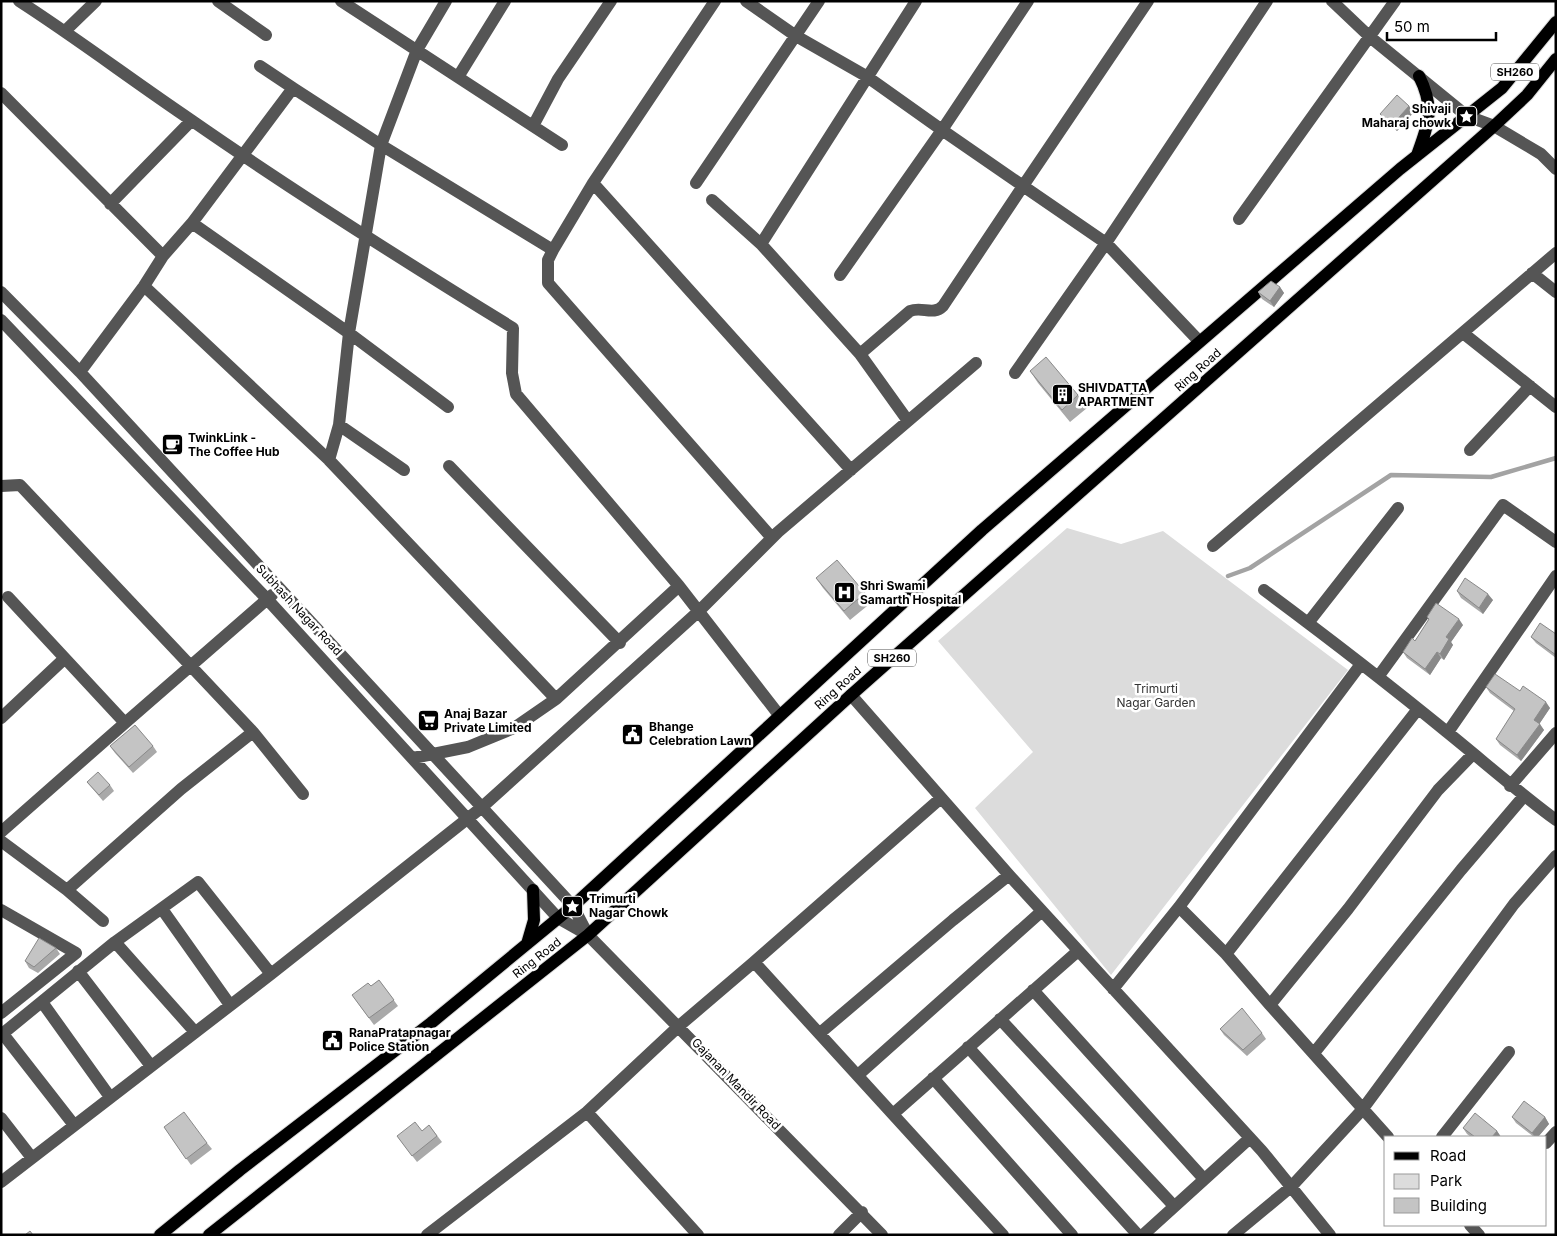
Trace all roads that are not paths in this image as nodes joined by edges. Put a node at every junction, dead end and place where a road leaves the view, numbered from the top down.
1 (19, 1) edge
2 (96, 1) edge
3 (218, 1) edge
4 (341, 1) edge
5 (446, 1) edge
6 (506, 1) edge
7 (611, 1) edge
8 (715, 1) edge
9 (746, 1) edge
10 (819, 1) edge
11 (916, 1) edge
12 (1028, 1) edge
13 (1148, 1) edge
14 (1267, 1) edge
15 (1332, 1) edge
16 (1395, 1) edge
17 (1556, 22) edge
18 (65, 30) junction
19 (266, 35) dead end
20 (796, 36) junction
21 (1370, 37) junction
22 (417, 50) junction
23 (1556, 59) edge
24 (260, 66) dead end
25 (866, 76) junction
26 (1419, 76) junction
27 (458, 77) junction
28 (294, 88) junction
29 (1, 93) edge
30 (1467, 116) junction
31 (192, 121) junction
32 (533, 126) junction
33 (1494, 126) junction
34 (942, 130) junction
35 (381, 145) junction
36 (562, 145) dead end
37 (244, 154) junction
38 (1417, 155) junction
39 (1556, 168) edge
40 (593, 183) junction
41 (696, 183) dead end
42 (1023, 186) junction
43 (712, 200) dead end
44 (110, 204) junction
45 (1239, 220) dead end
46 (192, 223) junction
47 (366, 237) junction
48 (1106, 243) junction
49 (761, 244) junction
50 (553, 250) junction
51 (1556, 252) edge
52 (164, 256) junction
53 (1532, 273) junction
54 (840, 275) dead end
55 (144, 286) junction
56 (1, 292) edge
57 (1556, 292) edge
58 (1, 320) edge
59 (349, 333) junction
60 (1463, 333) junction
61 (1198, 341) junction
62 (860, 354) junction
63 (976, 363) dead end
64 (80, 372) junction
65 (1015, 373) dead end
66 (1530, 386) junction
67 (448, 407) dead end
68 (1556, 407) edge
69 (908, 421) junction
70 (338, 425) junction
71 (1470, 450) dead end
72 (330, 460) junction
73 (449, 466) dead end
74 (404, 470) dead end
75 (851, 470) junction
76 (1, 486) edge
77 (1398, 508) dead end
78 (772, 538) junction
79 (1556, 542) edge
80 (1213, 546) dead end
81 (1556, 576) edge
82 (279, 589) junction
83 (1264, 590) dead end
84 (4, 597) edge
85 (689, 598) junction
86 (267, 600) junction
87 (1308, 623) junction
88 (620, 643) junction
89 (64, 659) junction
90 (1361, 664) junction
91 (190, 666) junction
92 (1378, 677) junction
93 (850, 695) junction
94 (556, 699) junction
95 (1418, 709) junction
96 (779, 715) junction
97 (1, 718) edge
98 (125, 723) junction
99 (254, 732) junction
100 (1448, 732) junction
101 (1556, 733) edge
102 (432, 753) junction
103 (1473, 754) junction
104 (413, 758) junction
105 (1510, 786) junction
106 (303, 794) dead end
107 (1524, 796) junction
108 (941, 798) junction
109 (481, 808) junction
110 (468, 818) junction
111 (1556, 820) edge
112 (1, 832) edge
113 (1, 841) edge
114 (1556, 856) edge
115 (1009, 876) junction
116 (67, 890) junction
117 (533, 890) junction
118 (573, 906) junction
119 (1179, 907) junction
120 (162, 909) junction
121 (1, 910) edge
122 (1042, 912) junction
123 (558, 918) junction
124 (103, 921) dead end
125 (588, 935) junction
126 (115, 942) junction
127 (526, 944) junction
128 (1078, 950) junction
129 (1226, 954) junction
130 (754, 962) junction
131 (78, 971) junction
132 (271, 974) junction
133 (1113, 988) junction
134 (1033, 990) junction
135 (42, 1002) junction
136 (230, 1005) junction
137 (1270, 1005) junction
138 (4, 1008) edge
139 (1000, 1019) junction
140 (680, 1026) junction
141 (195, 1032) junction
142 (820, 1033) junction
143 (2, 1034) edge
144 (968, 1047) junction
145 (1509, 1052) dead end
146 (1314, 1053) junction
147 (151, 1066) junction
148 (858, 1075) junction
149 (933, 1078) junction
150 (110, 1097) junction
151 (1362, 1110) junction
152 (588, 1112) junction
153 (893, 1114) junction
154 (1, 1118) edge
155 (74, 1125) junction
156 (1556, 1132) edge
157 (1387, 1136) edge
158 (1443, 1136) edge
159 (1250, 1138) junction
160 (1547, 1142) edge
161 (32, 1158) junction
162 (1204, 1179) junction
163 (1, 1182) edge
164 (1291, 1187) junction
165 (1174, 1206) junction
166 (862, 1212) junction
167 (1324, 1232) edge
168 (160, 1235) edge
169 (209, 1235) edge
170 (427, 1235) edge
171 (698, 1235) edge
172 (839, 1235) edge
173 (882, 1235) edge
174 (1003, 1235) edge
175 (1072, 1235) edge
176 (1138, 1235) edge
177 (1143, 1235) edge
178 (1233, 1235) edge

1 - 18 street
2 - 18 street
3 - 19 street
4 - 22 street
5 - 22 street
6 - 27 street
7 - 32 street
8 - 40 street
9 - 20 street
10 - 20 street
11 - 25 street
12 - 34 street
13 - 42 street
14 - 48 street
15 - 21 street
16 - 21 street
17 - 30 main road, SH260
18 - 31 street
20 - 25 street
20 - 41 street
21 - 26 street
21 - 45 street
22 - 27 street
22 - 35 street
23 - 33 main road, Ring Road / SH260
24 - 28 street
25 - 34 street
25 - 49 street
26 - 30 street
26 - 38 main road
27 - 32 street
28 - 35 street
28 - 37 street
29 - 44 street
30 - 33 street
30 - 38 main road, SH260
31 - 37 street
31 - 44 street
32 - 36 street
33 - 39 street
33 - 93 main road, Ring Road / SH260
34 - 42 street
34 - 54 street
35 - 47 street
35 - 50 street
37 - 46 street
37 - 47 street
38 - 61 main road, SH260
40 - 50 street
40 - 75 street
42 - 48 street
42 - 62 street
43 - 49 street
44 - 52 street
46 - 52 street
46 - 59 street
47 - 59 street
47 - 85 street
48 - 61 street
48 - 65 street
49 - 62 street
50 - 78 street
51 - 53 street
52 - 55 street
53 - 57 street
53 - 60 street
55 - 64 street
55 - 72 street
56 - 64 street, Subhash Nagar Road
58 - 86 street
59 - 67 street
59 - 70 street
60 - 66 street
60 - 80 street
61 - 96 main road, SH260
62 - 69 street
63 - 69 street
64 - 82 street, Subhash Nagar Road
66 - 68 street
66 - 71 street
69 - 75 street
70 - 72 street
70 - 74 street
72 - 94 street
73 - 88 street
75 - 78 street
76 - 91 street
77 - 87 street
78 - 85 street
79 - 92 street
81 - 100 street
82 - 86 street
82 - 102 street, Subhash Nagar Road
83 - 87 street
84 - 89 street
85 - 88 street
85 - 96 street
85 - 109 street
86 - 91 street
86 - 104 street
87 - 90 street
88 - 94 street
89 - 97 street
89 - 98 street
90 - 92 street
90 - 119 street
91 - 98 street
91 - 99 street
92 - 95 street
93 - 108 street
93 - 125 main road, Ring Road / SH260
94 - 102 street
95 - 100 street
95 - 129 street
96 - 118 main road, SH260
98 - 112 street
99 - 106 street
99 - 116 street
100 - 103 street
101 - 105 street
102 - 104 street
102 - 109 street, Subhash Nagar Road
103 - 105 street
103 - 137 street
104 - 110 street
105 - 107 street
107 - 111 street
107 - 146 street
108 - 115 street
108 - 130 street
109 - 110 street
109 - 118 street, Subhash Nagar Road
110 - 117 street
110 - 132 street
113 - 116 street
114 - 151 street
115 - 122 street
115 - 142 street
116 - 124 street
117 - 123 street
117 - 127 main road
118 - 123 main road, SH260
118 - 125 street, Subhash Nagar Road
119 - 129 street
119 - 133 street
120 - 126 street
120 - 132 street
120 - 136 street
121 - 138 street
122 - 128 street
122 - 148 street
123 - 125 street
123 - 127 main road, SH260
125 - 140 street, Gajanan Mandir Road
125 - 169 main road, Ring Road / SH260
126 - 131 street
126 - 141 street
127 - 168 main road, SH260
128 - 133 street
128 - 134 street
129 - 137 street
130 - 140 street
130 - 142 street
131 - 135 street
131 - 147 street
132 - 136 street
133 - 159 street
134 - 139 street
134 - 162 street
135 - 143 street
135 - 150 street
136 - 141 street
137 - 146 street
139 - 144 street
139 - 165 street
140 - 152 street
140 - 166 street, Gajanan Mandir Road
141 - 147 street
142 - 148 street
143 - 155 street
144 - 149 street
144 - 176 street
145 - 158 street
146 - 151 street
147 - 150 street
148 - 153 street
149 - 153 street
149 - 175 street
150 - 155 street
151 - 157 street
151 - 164 street
152 - 170 street
152 - 171 street
153 - 174 street
154 - 161 street
155 - 161 street
156 - 160 street
159 - 162 street
159 - 164 street
161 - 163 street
162 - 165 street
164 - 167 street
164 - 178 street
165 - 177 street
166 - 172 street
166 - 173 street, Gajanan Mandir Road

